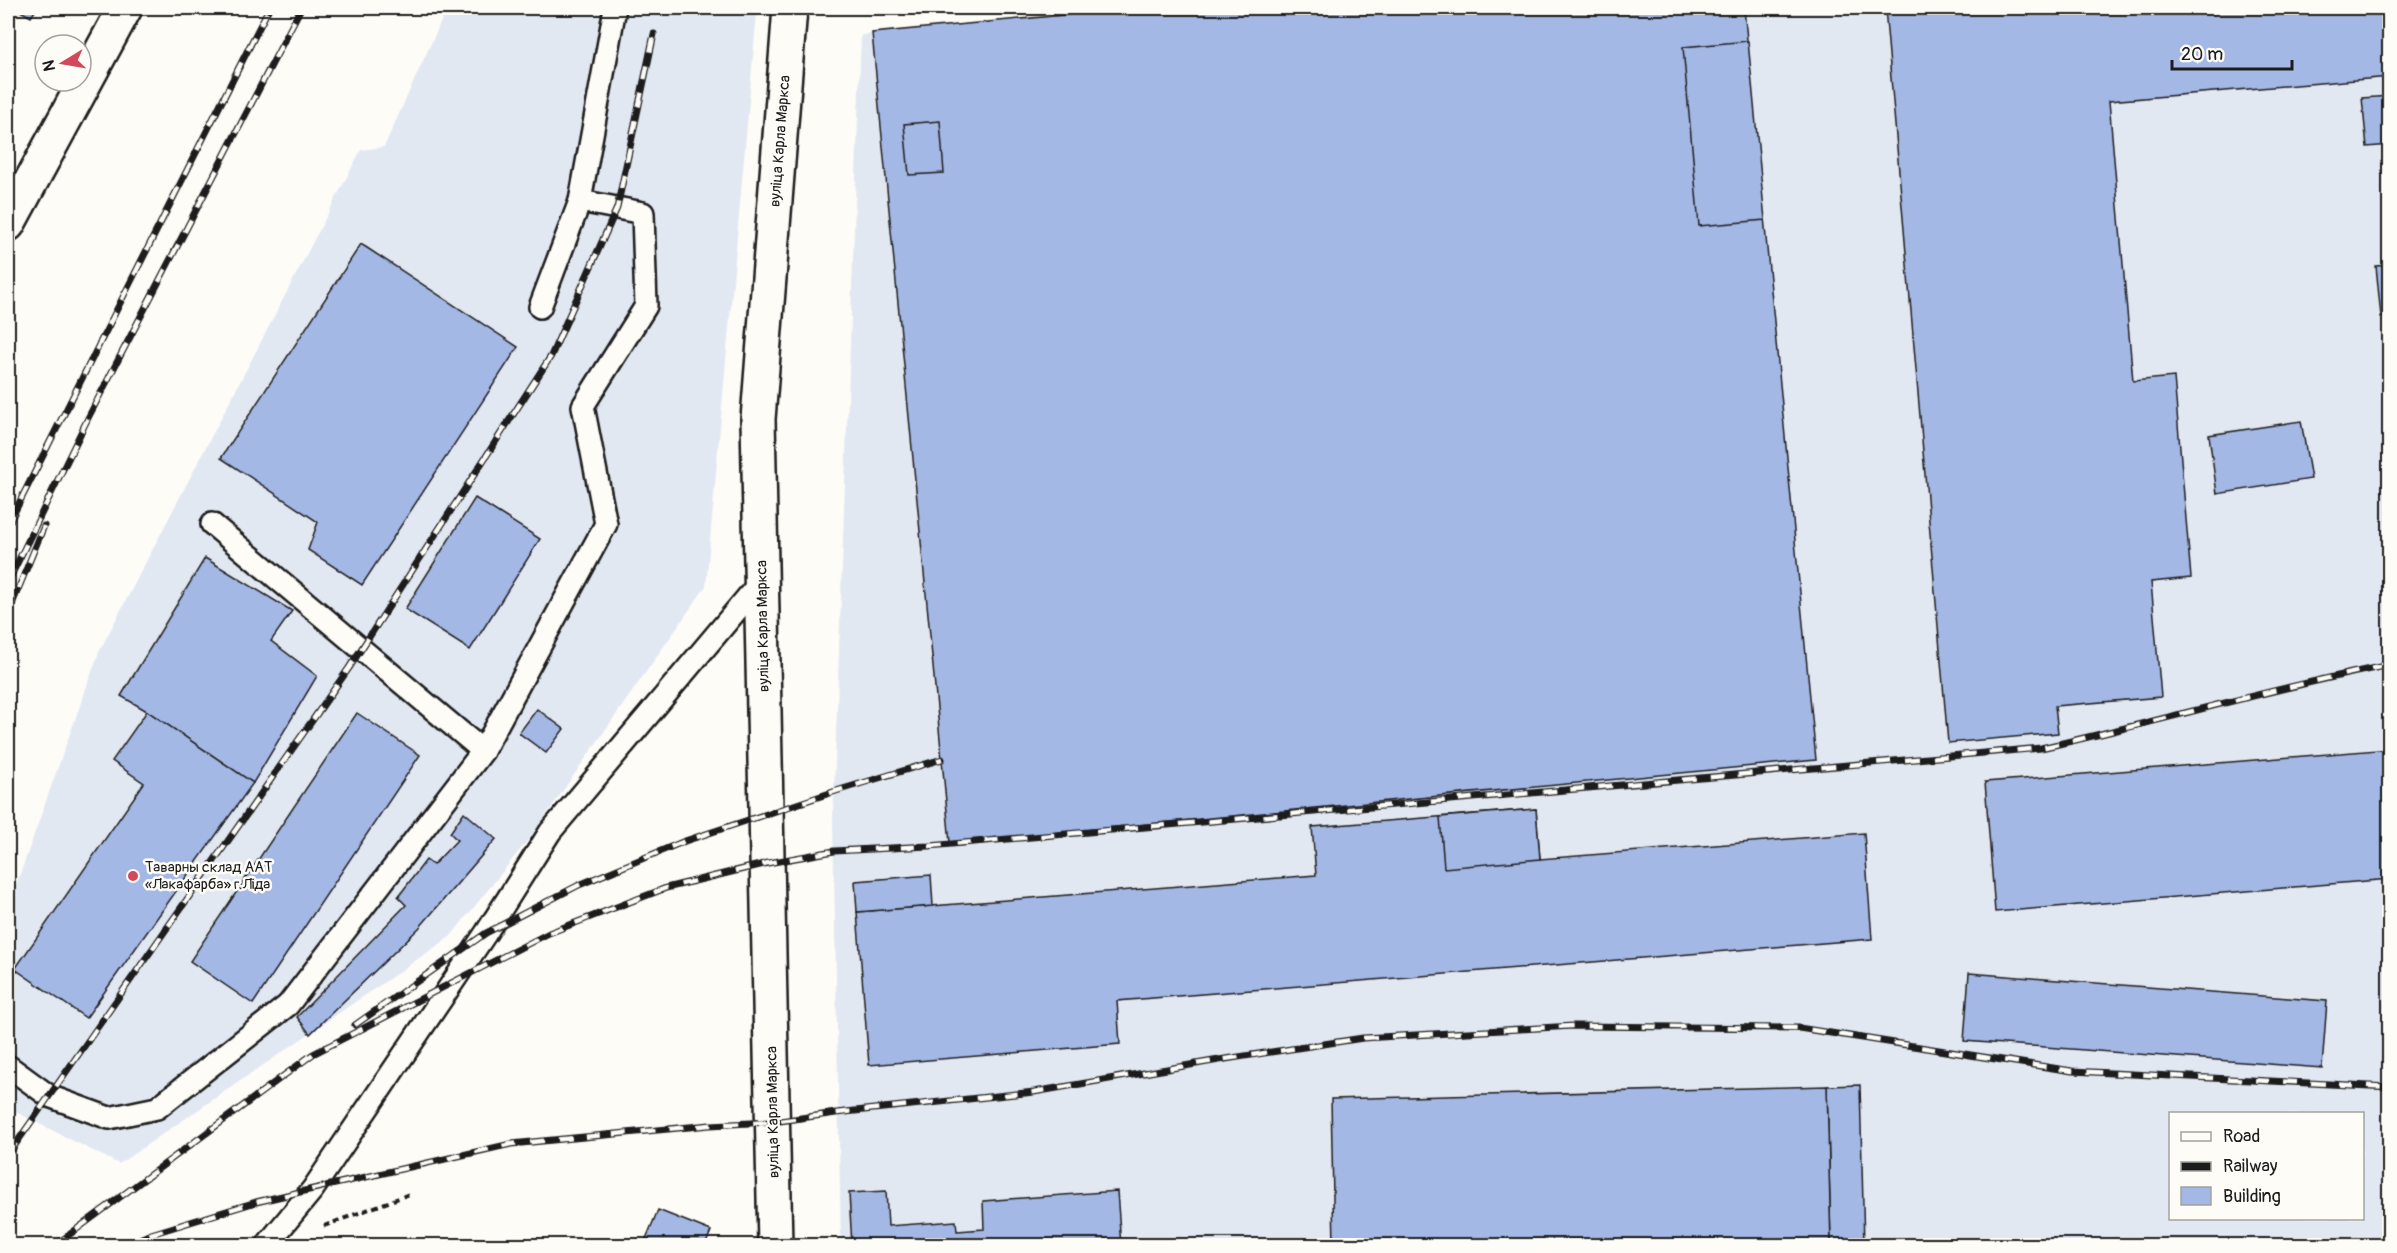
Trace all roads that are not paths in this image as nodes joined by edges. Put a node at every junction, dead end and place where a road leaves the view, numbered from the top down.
1 (124, 8) edge
2 (615, 8) edge
3 (790, 8) edge
4 (580, 201) junction
5 (8, 224) edge
6 (540, 307) dead end
7 (212, 524) dead end
8 (762, 580) junction
9 (483, 751) junction
10 (8, 1066) edge
11 (266, 1245) edge
12 (775, 1245) edge

1 - 5 main road
2 - 4 lane
3 - 8 main road, вуліца Карла Маркса
4 - 6 lane
4 - 9 lane
7 - 9 lane
8 - 11 lane
8 - 12 main road, вуліца Карла Маркса
9 - 10 lane

